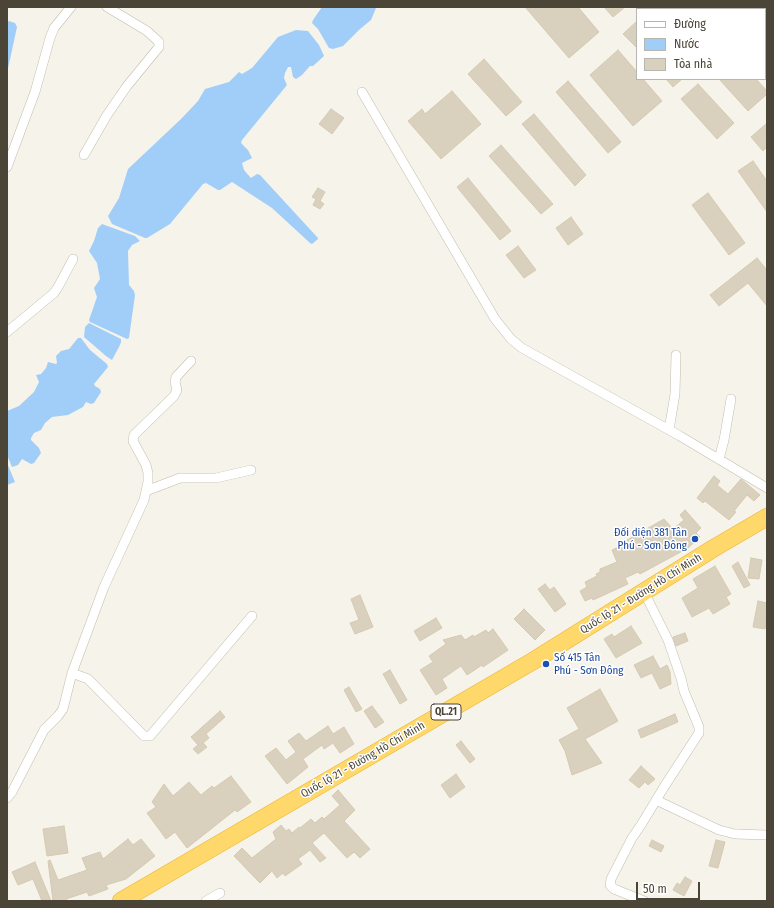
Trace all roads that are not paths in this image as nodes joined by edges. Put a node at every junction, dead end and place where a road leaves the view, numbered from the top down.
1 (71, 7) edge
2 (107, 7) edge
3 (362, 92) dead end
4 (84, 155) dead end
5 (7, 167) edge
6 (73, 259) dead end
7 (7, 332) edge
8 (676, 355) dead end
9 (191, 361) dead end
10 (731, 399) dead end
11 (669, 430) junction
12 (718, 459) junction
13 (251, 470) dead end
14 (767, 488) edge
15 (146, 491) junction
16 (767, 517) edge
17 (644, 592) junction
18 (252, 616) dead end
19 (72, 673) junction
20 (7, 798) edge
21 (656, 800) junction
22 (767, 835) edge
23 (220, 893) dead end
24 (121, 901) edge
25 (206, 901) edge
26 (644, 901) edge

1 - 5 street
2 - 4 street
3 - 11 street
6 - 7 street
8 - 11 street
9 - 15 street
10 - 12 street
11 - 12 street
12 - 14 street
13 - 15 street
15 - 19 street
16 - 17 highway, Quốc lộ 21 - Đường Hồ Chí Minh / QL.21
17 - 21 street
17 - 24 highway, Quốc lộ 21 - Đường Hồ Chí Minh / QL.21
18 - 19 street
19 - 20 street
21 - 22 street
21 - 26 street
23 - 25 street

